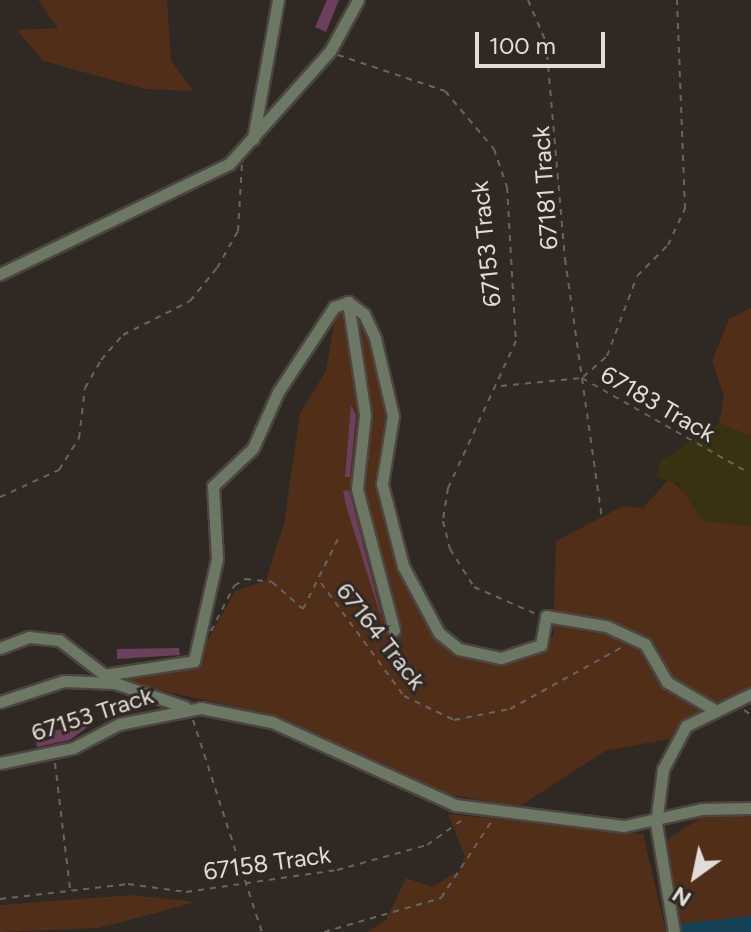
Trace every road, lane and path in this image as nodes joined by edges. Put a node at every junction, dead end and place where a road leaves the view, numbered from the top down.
1 (278, 0) edge
2 (358, 0) edge
3 (528, 0) edge
4 (677, 0) edge
5 (330, 51) junction
6 (252, 139) junction
7 (242, 153) junction
8 (0, 274) edge
9 (348, 302) junction
10 (582, 378) junction
11 (501, 386) junction
12 (749, 473) dead end
13 (0, 497) edge
14 (602, 518) dead end
15 (340, 535) dead end
16 (321, 583) junction
17 (546, 616) junction
18 (394, 630) dead end
19 (633, 637) junction
20 (0, 648) edge
21 (200, 649) junction
22 (104, 675) junction
23 (115, 683) junction
24 (751, 694) edge
25 (0, 702) edge
26 (187, 708) junction
27 (715, 710) junction
28 (53, 754) junction
29 (0, 763) edge
30 (479, 808) junction
31 (751, 808) edge
32 (495, 810) junction
33 (656, 823) junction
34 (244, 879) junction
35 (70, 889) junction
36 (0, 899) edge
37 (262, 932) edge
38 (324, 932) edge
39 (674, 932) edge

1 - 6 street
2 - 5 street
3 - 10 path, 67181 Track
4 - 10 path
5 - 6 street
5 - 11 path, 67153 Track
6 - 7 street
7 - 8 street
7 - 13 path
9 - 17 street
9 - 18 street
9 - 21 street
10 - 11 path, 67183 Track
10 - 12 path, 67183 Track
10 - 14 path, 67181 Track
11 - 17 path, 67153 Track
15 - 16 path
16 - 19 path, 67164 Track
16 - 21 path
17 - 19 street
19 - 27 street
20 - 22 street
21 - 22 street
22 - 23 street
23 - 25 street
23 - 26 street
24 - 27 street
26 - 28 street, 67153 Track
26 - 30 street, 67153 Track
26 - 34 path
27 - 33 street
28 - 29 street, 67153 Track
28 - 35 path
30 - 32 street, 67153 Track
30 - 34 path, 67158 Track
31 - 33 street, 67153 Track
32 - 33 street, 67153 Track
32 - 38 path
33 - 39 street
34 - 35 path, 67158 Track
34 - 37 path
35 - 36 path, 67158 Track

